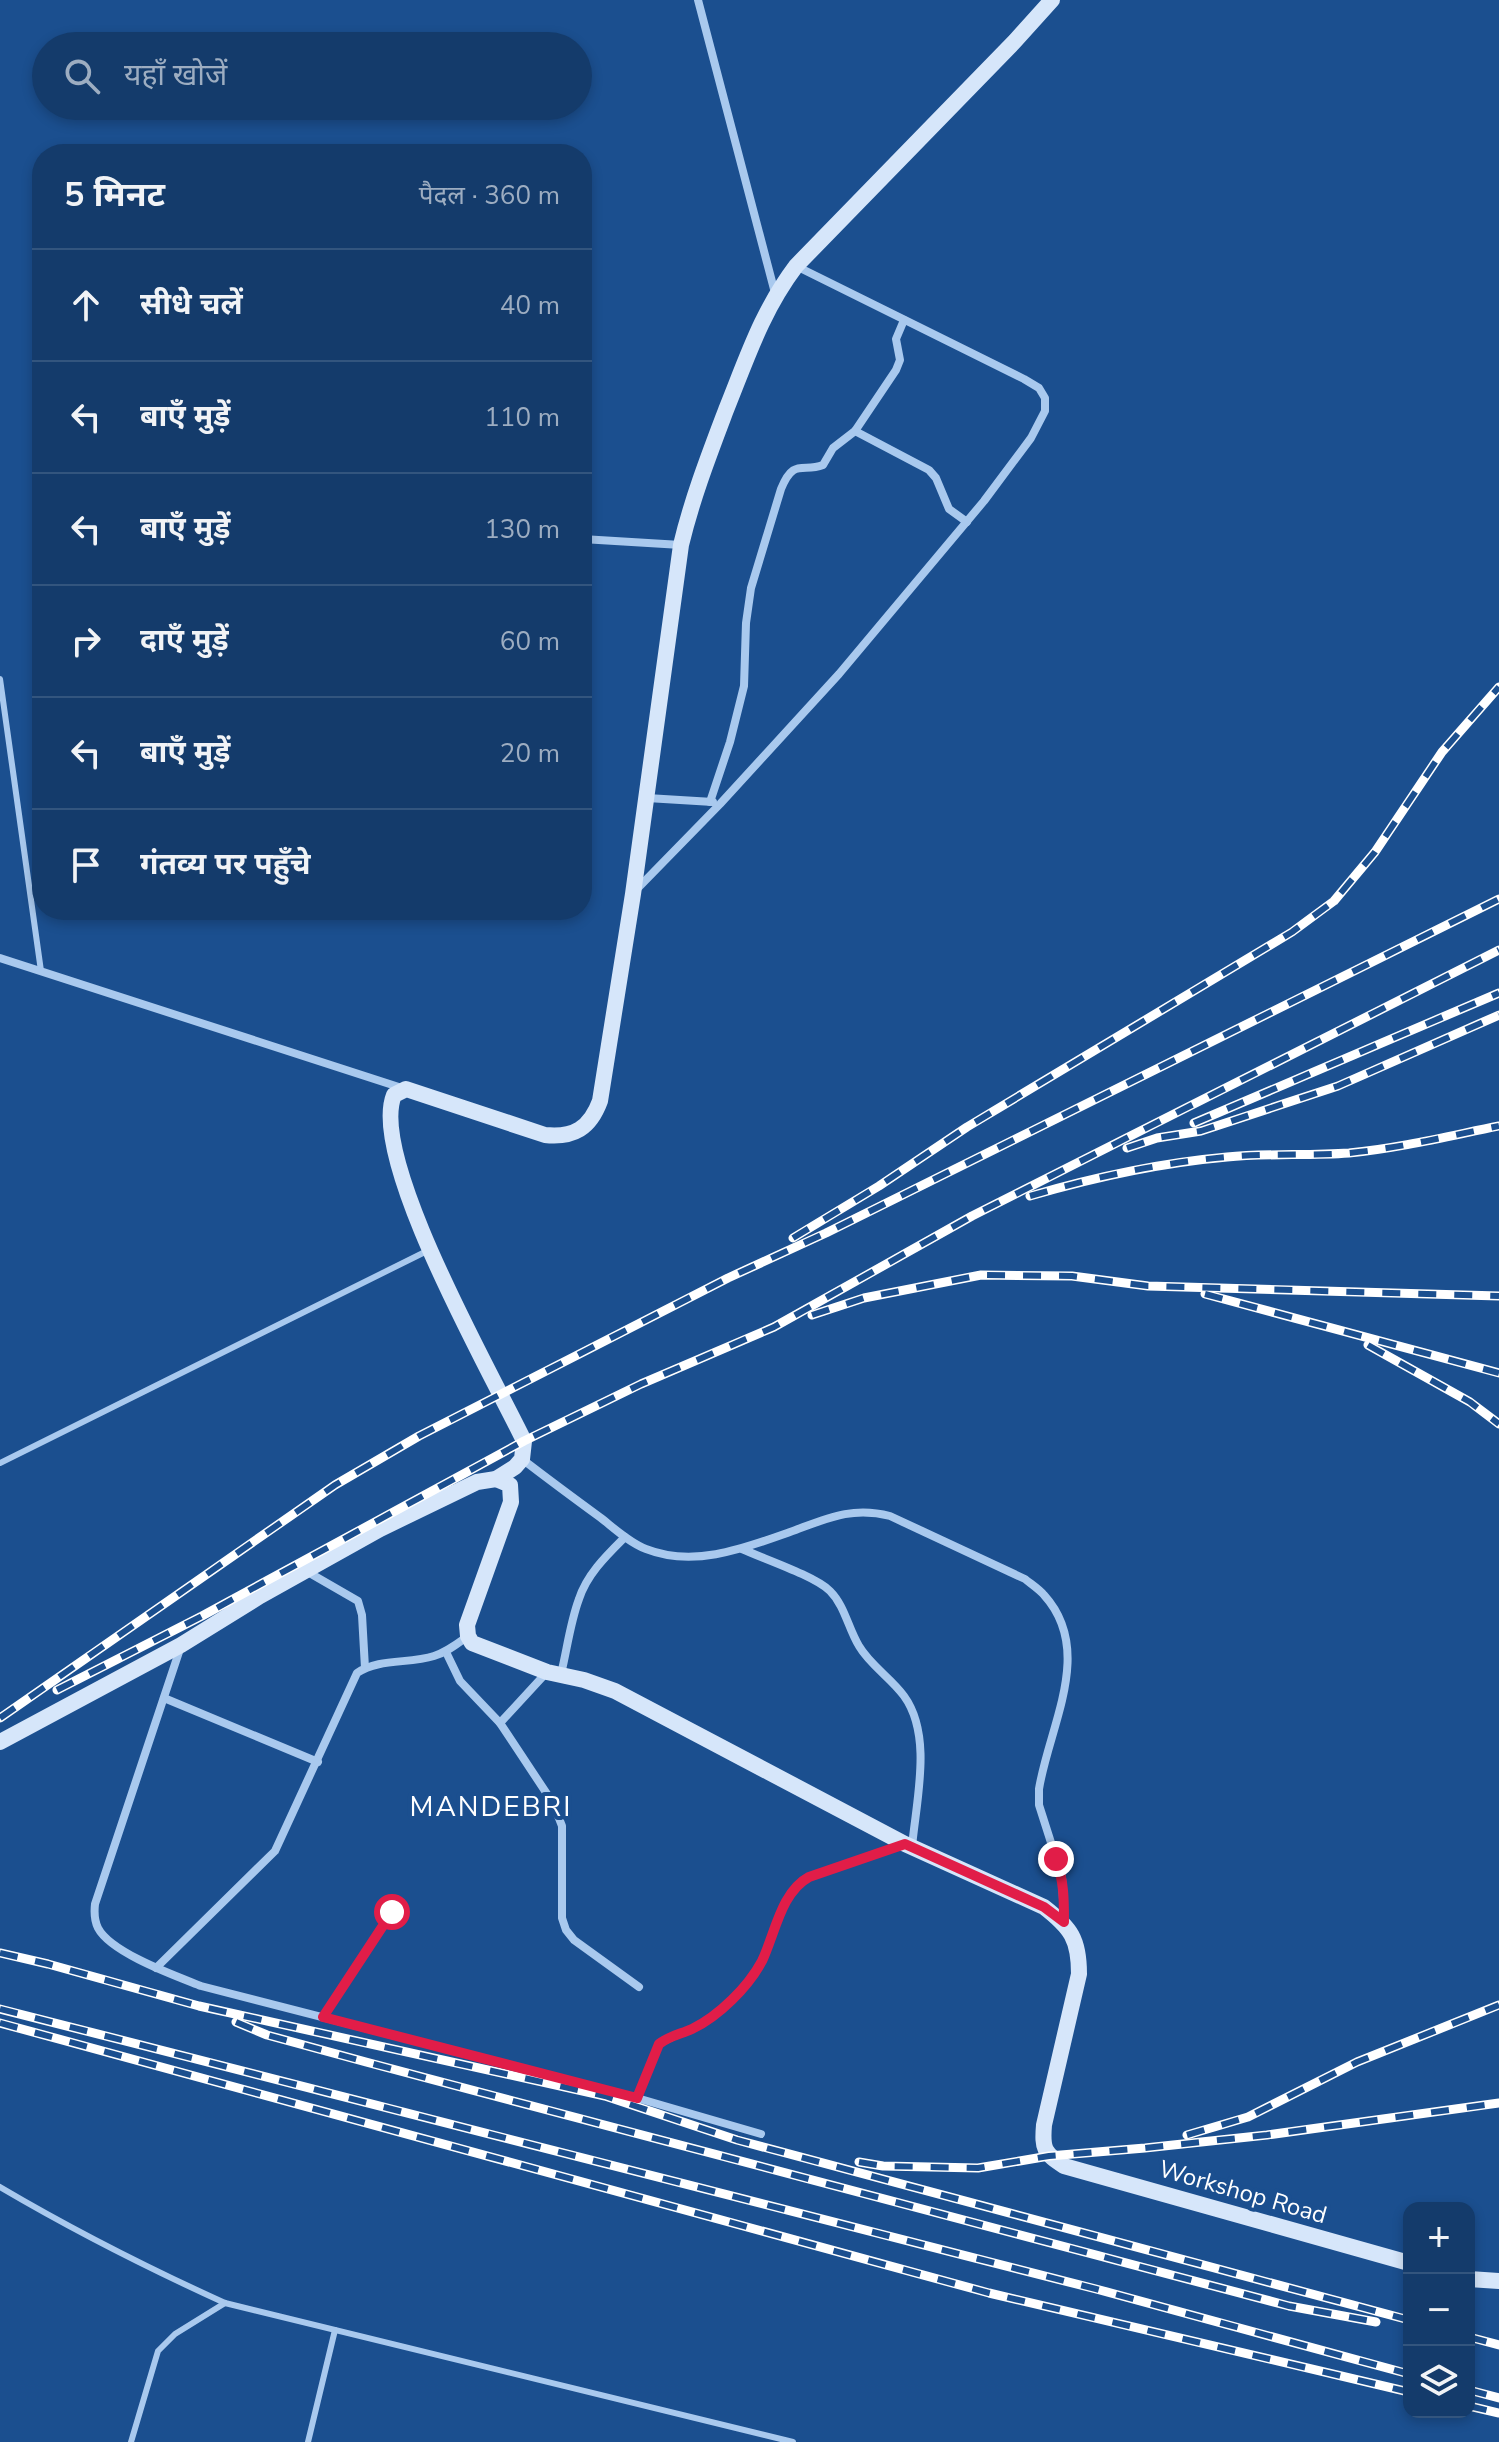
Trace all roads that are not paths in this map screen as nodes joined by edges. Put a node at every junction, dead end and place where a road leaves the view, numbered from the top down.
1 (698, 0) edge
2 (1052, 0) edge
3 (796, 266) junction
4 (775, 293) junction
5 (904, 320) junction
6 (855, 431) junction
7 (967, 522) junction
8 (592, 540) edge
9 (681, 545) junction
10 (0, 679) edge
11 (646, 798) junction
12 (715, 803) junction
13 (633, 894) junction
14 (32, 907) edge
15 (34, 920) edge
16 (0, 958) edge
17 (41, 971) junction
18 (406, 1089) junction
19 (429, 1250) junction
20 (522, 1459) junction
21 (0, 1463) edge
22 (496, 1479) junction
23 (625, 1537) junction
24 (742, 1549) junction
25 (306, 1571) junction
26 (468, 1636) junction
27 (181, 1645) junction
28 (446, 1652) junction
29 (365, 1668) junction
30 (554, 1673) junction
31 (164, 1698) junction
32 (500, 1723) junction
33 (0, 1742) edge
34 (318, 1762) junction
35 (908, 1845) junction
36 (392, 1912) dead end
37 (1064, 1922) junction
38 (156, 1968) junction
39 (639, 1987) dead end
40 (323, 2017) junction
41 (637, 2098) junction
42 (761, 2134) dead end
43 (0, 2187) edge
44 (1403, 2261) edge
45 (1475, 2280) edge
46 (1499, 2281) edge
47 (225, 2303) junction
48 (335, 2330) junction
49 (131, 2442) edge
50 (308, 2442) edge
51 (793, 2442) edge

1 - 4 street
2 - 3 main road
3 - 4 main road
3 - 5 street
4 - 9 main road
5 - 6 street
5 - 7 street
6 - 7 street
6 - 12 street
7 - 12 street
8 - 9 street
9 - 11 main road
10 - 14 lane
11 - 12 street
11 - 13 main road
12 - 13 street
13 - 18 main road
15 - 17 lane
16 - 17 street
17 - 18 street
18 - 19 main road
19 - 20 main road
19 - 21 lane
20 - 22 main road
20 - 23 street
22 - 25 main road
22 - 26 main road
23 - 24 street
23 - 30 street
24 - 35 street
24 - 37 street
25 - 27 main road
25 - 29 street
26 - 28 street
26 - 30 main road
27 - 31 street
27 - 33 main road
28 - 29 street
28 - 32 street
29 - 34 street
30 - 32 street
30 - 35 main road
31 - 34 street
31 - 38 street
32 - 39 street
34 - 38 street
35 - 37 main road
35 - 41 street
36 - 40 street
37 - 44 main road, Workshop Road
38 - 40 street
40 - 41 street
41 - 42 street
43 - 47 lane
45 - 46 main road
47 - 48 lane
47 - 49 lane
48 - 50 lane
48 - 51 lane

